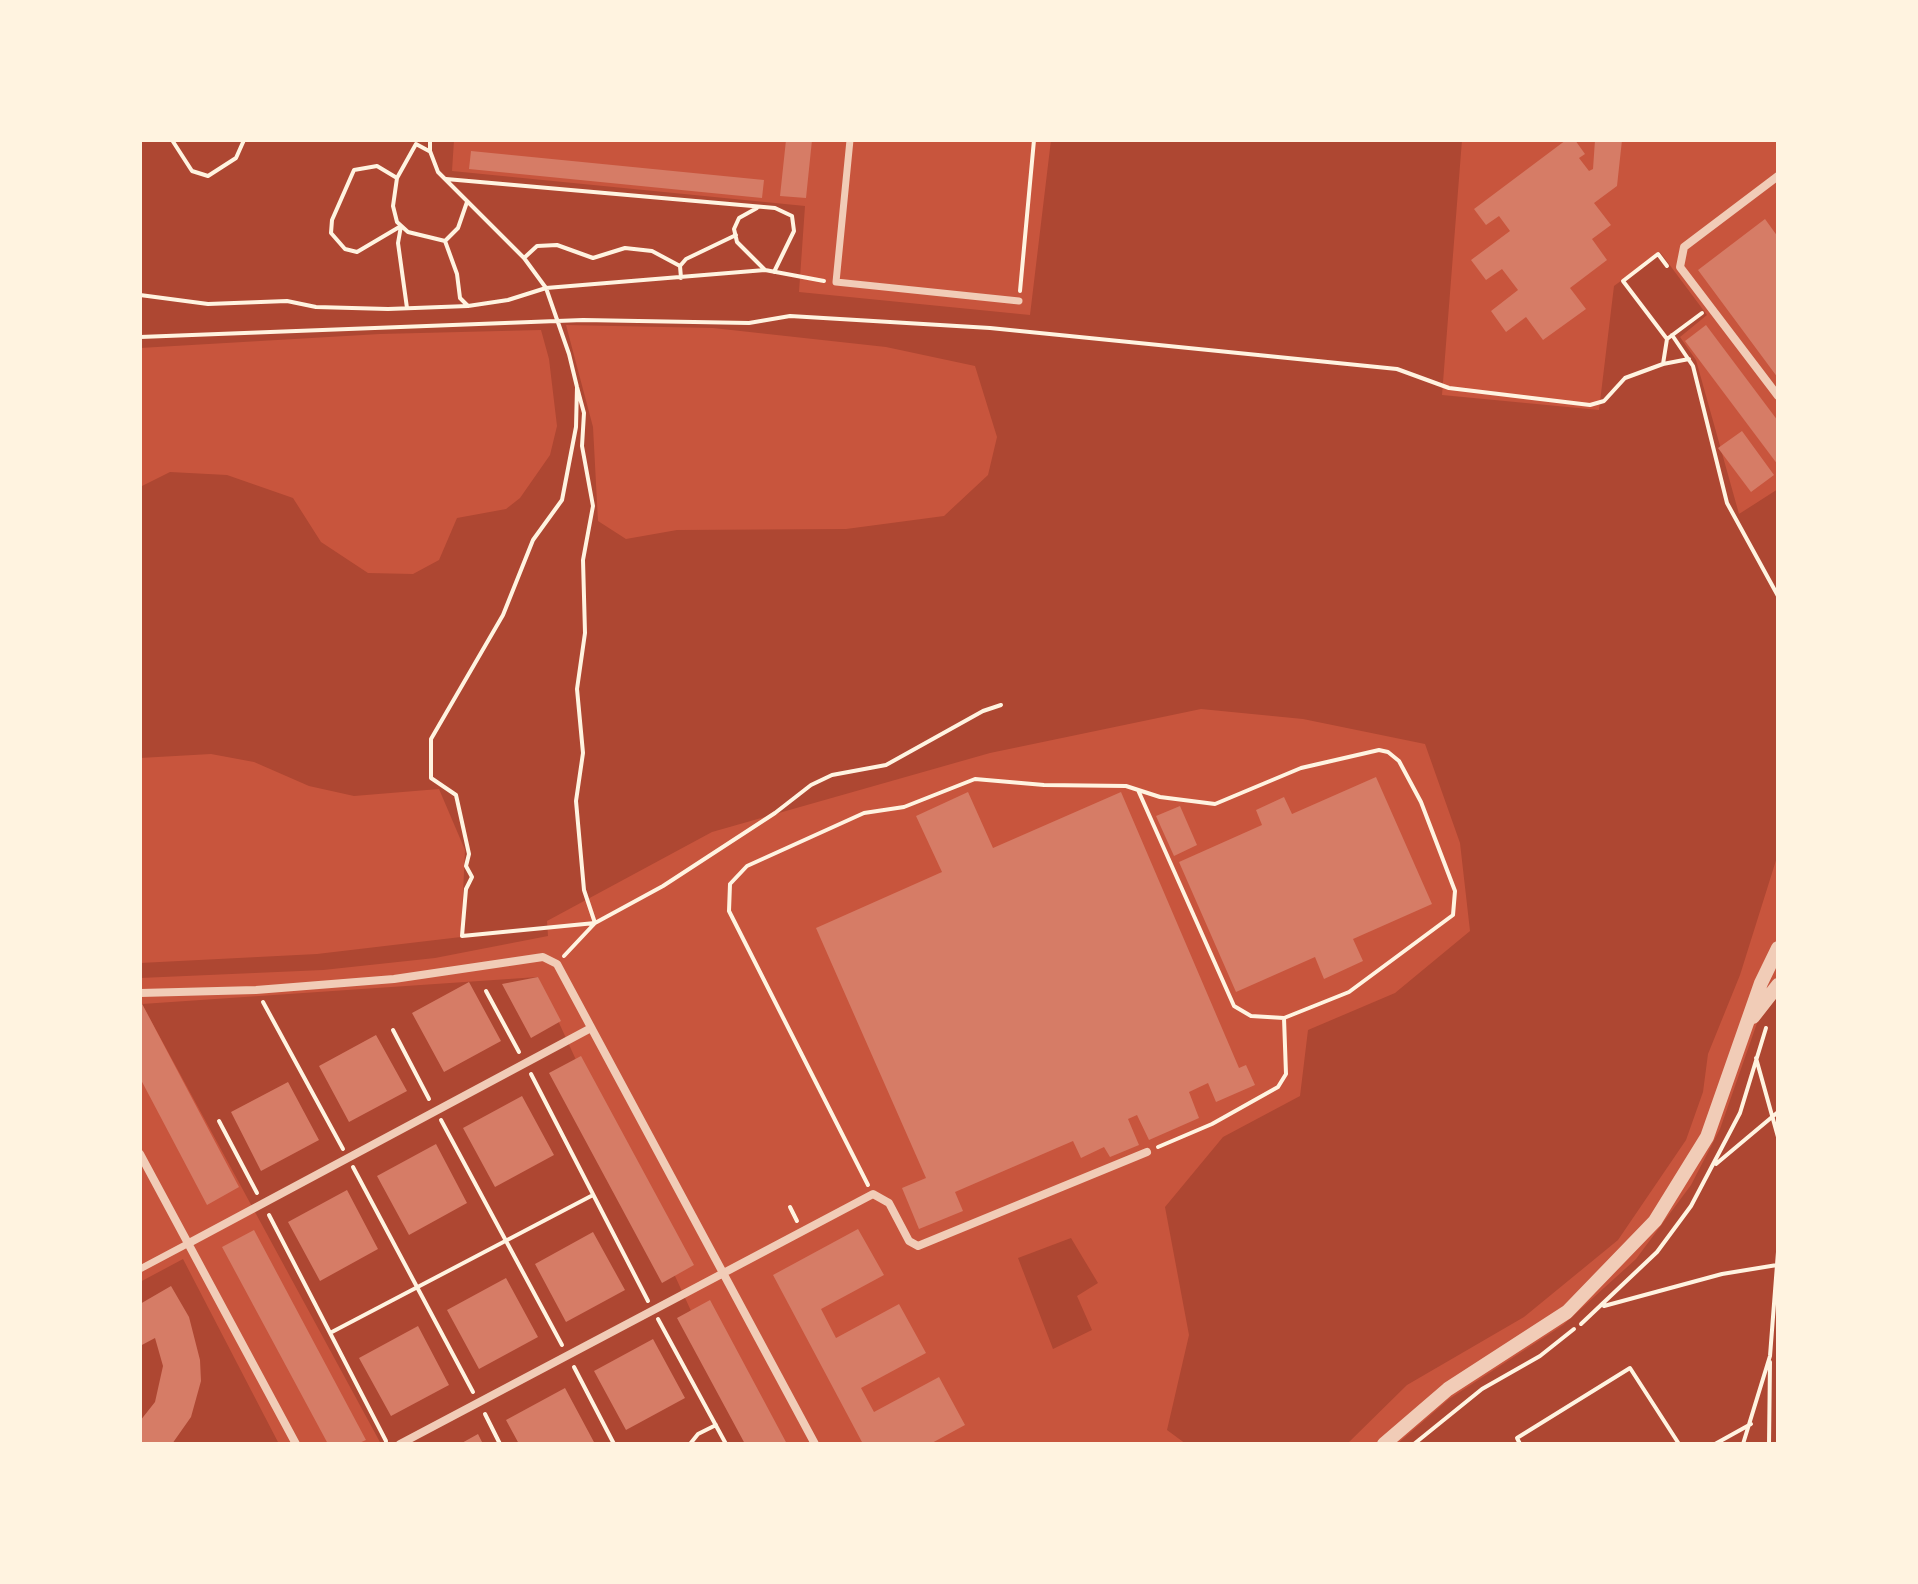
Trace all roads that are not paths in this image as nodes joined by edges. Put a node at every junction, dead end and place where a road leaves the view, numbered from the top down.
1 (850, 140) edge
2 (1778, 176) edge
3 (1019, 301) road end
4 (1778, 396) edge
5 (1778, 948) edge
6 (1778, 985) edge
7 (140, 993) edge
8 (591, 1028) junction
9 (1739, 1042) junction
10 (1147, 1152) road end
11 (140, 1154) edge
12 (189, 1243) junction
13 (140, 1269) edge
14 (723, 1272) junction
15 (296, 1444) edge
16 (400, 1444) edge
17 (815, 1444) edge
18 (1384, 1444) edge

1 - 3 street
2 - 4 street
5 - 9 street
6 - 9 street
7 - 8 street
8 - 12 street
8 - 14 street
9 - 18 street
10 - 14 street
11 - 12 street
12 - 13 street
12 - 15 street
14 - 16 street
14 - 17 street

